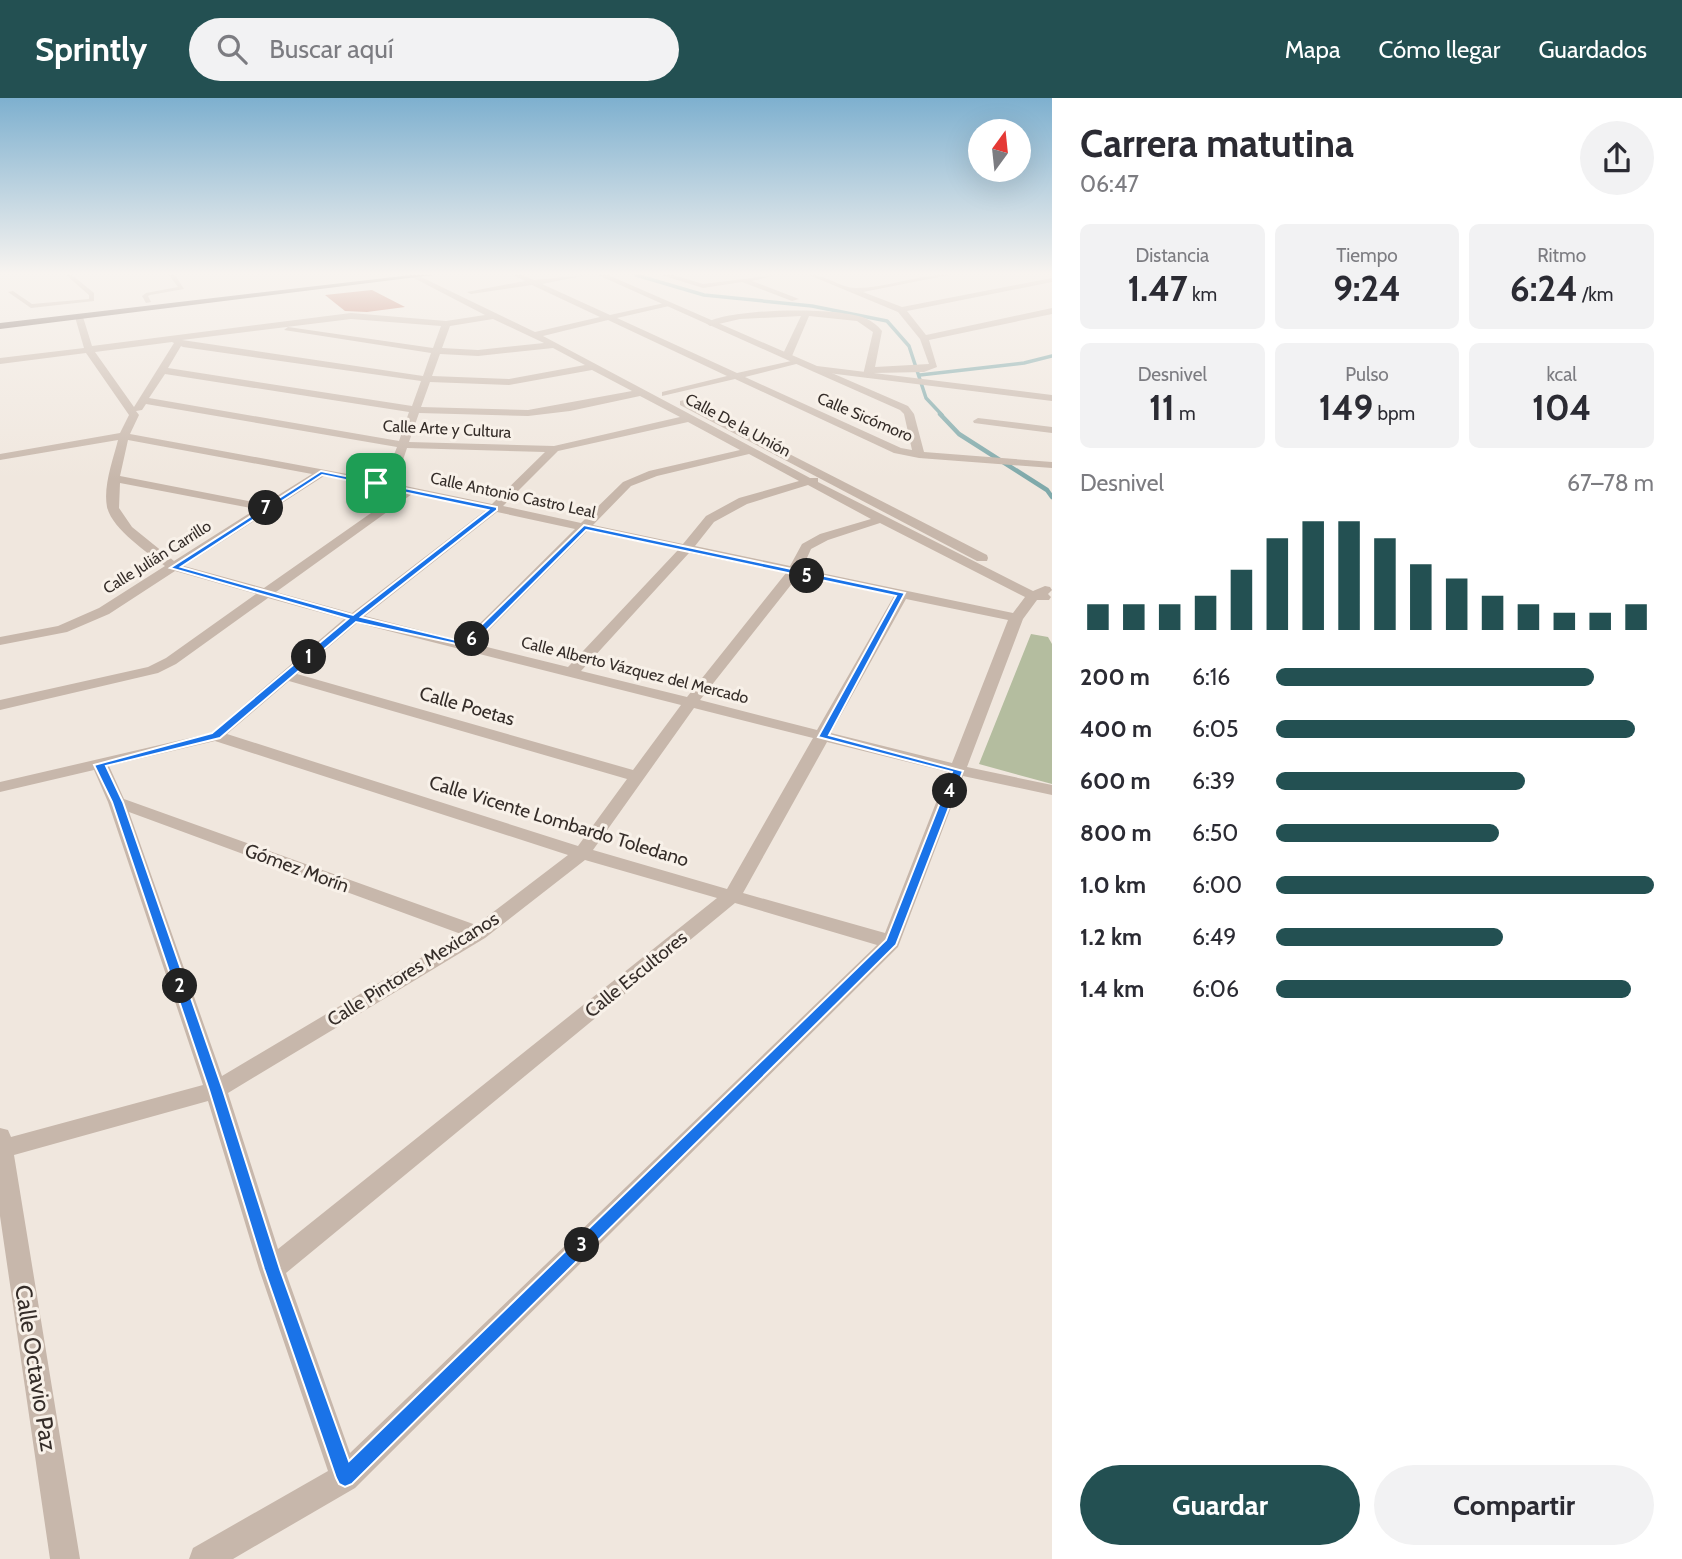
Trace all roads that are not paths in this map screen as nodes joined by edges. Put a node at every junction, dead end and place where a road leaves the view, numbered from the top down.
1 (87, 343) edge
2 (156, 343) edge
3 (176, 343) edge
4 (191, 343) edge
5 (381, 343) edge
6 (440, 343) edge
7 (567, 343) edge
8 (663, 343) edge
9 (757, 343) edge
10 (793, 343) edge
11 (874, 343) edge
12 (926, 343) edge
13 (555, 345) junction
14 (572, 345) junction
15 (89, 350) junction
16 (437, 351) junction
17 (787, 356) junction
18 (797, 361) junction
19 (0, 362) edge
20 (592, 367) junction
21 (816, 369) junction
22 (160, 370) junction
23 (869, 372) junction
24 (734, 376) junction
25 (426, 379) junction
26 (638, 393) junction
27 (666, 394) junction
28 (1052, 398) edge
29 (142, 400) junction
30 (415, 410) junction
31 (134, 415) junction
32 (707, 415) junction
33 (688, 418) junction
34 (978, 421) dead end
35 (1052, 430) edge
36 (124, 436) junction
37 (404, 445) junction
38 (554, 449) junction
39 (750, 451) junction
40 (919, 455) junction
41 (0, 457) edge
42 (1049, 465) edge
43 (321, 473) junction
44 (827, 477) junction
45 (114, 478) junction
46 (807, 482) junction
47 (376, 483) junction
48 (409, 491) junction
49 (267, 508) junction
50 (494, 509) junction
51 (879, 520) junction
52 (584, 527) junction
53 (686, 549) junction
54 (174, 568) junction
55 (793, 573) junction
56 (265, 594) junction
57 (901, 594) junction
58 (1045, 595) edge
59 (354, 618) junction
60 (1016, 618) junction
61 (0, 641) edge
62 (466, 645) junction
63 (572, 672) junction
64 (286, 676) junction
65 (690, 703) junction
66 (0, 705) edge
67 (216, 736) junction
68 (823, 737) junction
69 (100, 765) junction
70 (958, 771) junction
71 (635, 776) junction
72 (0, 787) edge
73 (1052, 790) edge
74 (117, 802) junction
75 (582, 853) junction
76 (732, 896) junction
77 (478, 933) junction
78 (891, 942) junction
79 (216, 1090) junction
80 (1, 1143) edge
81 (272, 1269) junction
82 (345, 1478) junction
83 (65, 1559) edge
84 (204, 1559) edge

1 - 15 street
2 - 15 street
3 - 22 street, Calle Alberto Vázquez del Mercado
4 - 25 street
5 - 16 street
6 - 16 street
7 - 14 street, Calle De la Unión
8 - 24 street, Calle Sicómoro
9 - 17 street
10 - 17 street
11 - 23 street
12 - 23 street
13 - 14 street
13 - 16 street
13 - 20 street, Calle De la Unión
14 - 27 street, Calle De la Unión
15 - 19 street
15 - 31 street
16 - 25 street
17 - 18 street
18 - 21 street
18 - 24 street
20 - 25 street
20 - 26 street, Calle De la Unión
21 - 23 street
21 - 40 street
22 - 29 street, Calle Alberto Vázquez del Mercado
22 - 30 street
23 - 28 street
24 - 27 street
24 - 40 street, Calle Sicómoro
25 - 30 street
26 - 30 street
26 - 33 street, Calle De la Unión
27 - 32 street, Calle De la Unión
29 - 31 street, Calle Alberto Vázquez del Mercado
29 - 37 street, Calle Arte y Cultura
30 - 37 street
31 - 36 street, Calle Alberto Vázquez del Mercado
32 - 33 street, Calle Arte y Cultura
32 - 44 street, Calle De la Unión
33 - 38 street, Calle Arte y Cultura
33 - 39 street, Calle De la Unión
34 - 35 street
36 - 41 street, Calle Antonio Castro Leal
36 - 43 street, Calle Antonio Castro Leal
36 - 45 street, Calle Alberto Vázquez del Mercado
37 - 38 street, Calle Arte y Cultura
37 - 47 street
38 - 50 street
39 - 46 street, Calle De la Unión
39 - 52 street
40 - 42 street, Calle Sicómoro
43 - 47 street, Calle Antonio Castro Leal
43 - 49 street, Calle Julián Carrillo
44 - 46 street
44 - 58 street, Calle De la Unión
45 - 49 street
45 - 54 street, Calle Alberto Vázquez del Mercado
46 - 51 street, Calle De la Unión
46 - 53 street
47 - 48 street, Calle Antonio Castro Leal
48 - 50 street, Calle Antonio Castro Leal
48 - 56 street
49 - 54 street, Calle Julián Carrillo
50 - 52 street, Calle Antonio Castro Leal
50 - 59 street
51 - 55 street, Calle Pintores Mexicanos
51 - 58 street, Calle De la Unión
52 - 53 street, Calle Antonio Castro Leal
52 - 62 street
53 - 55 street, Calle Antonio Castro Leal
53 - 63 street
54 - 56 street, Calle Alberto Vázquez del Mercado
54 - 61 street, Calle Julián Carrillo
55 - 57 street, Calle Antonio Castro Leal
55 - 65 street, Calle Pintores Mexicanos
56 - 59 street, Calle Alberto Vázquez del Mercado
56 - 66 street
57 - 60 street, Calle Antonio Castro Leal
57 - 68 street, Calle Escultores
58 - 60 street
59 - 62 street, Calle Alberto Vázquez del Mercado
59 - 64 street
60 - 70 street
62 - 63 street, Calle Alberto Vázquez del Mercado
63 - 65 street, Calle Alberto Vázquez del Mercado
64 - 67 street
64 - 71 street, Calle Poetas
65 - 68 street, Calle Alberto Vázquez del Mercado
65 - 71 street, Calle Pintores Mexicanos
67 - 69 street
67 - 75 street, Calle Vicente Lombardo Toledano
68 - 70 street, Calle Alberto Vázquez del Mercado
68 - 76 street, Calle Escultores
69 - 72 street
69 - 74 street
70 - 73 street, Calle Alberto Vázquez del Mercado
70 - 78 street
71 - 75 street, Calle Pintores Mexicanos
74 - 77 street, Gómez Morín
74 - 79 street
75 - 76 street, Calle Vicente Lombardo Toledano
75 - 77 street, Calle Pintores Mexicanos
76 - 78 street, Calle Vicente Lombardo Toledano
76 - 81 street, Calle Escultores
77 - 79 street, Calle Pintores Mexicanos
78 - 82 street
79 - 80 street, Calle Pintores Mexicanos
79 - 81 street
80 - 83 street, Calle Octavio Paz
81 - 82 street
82 - 84 street

